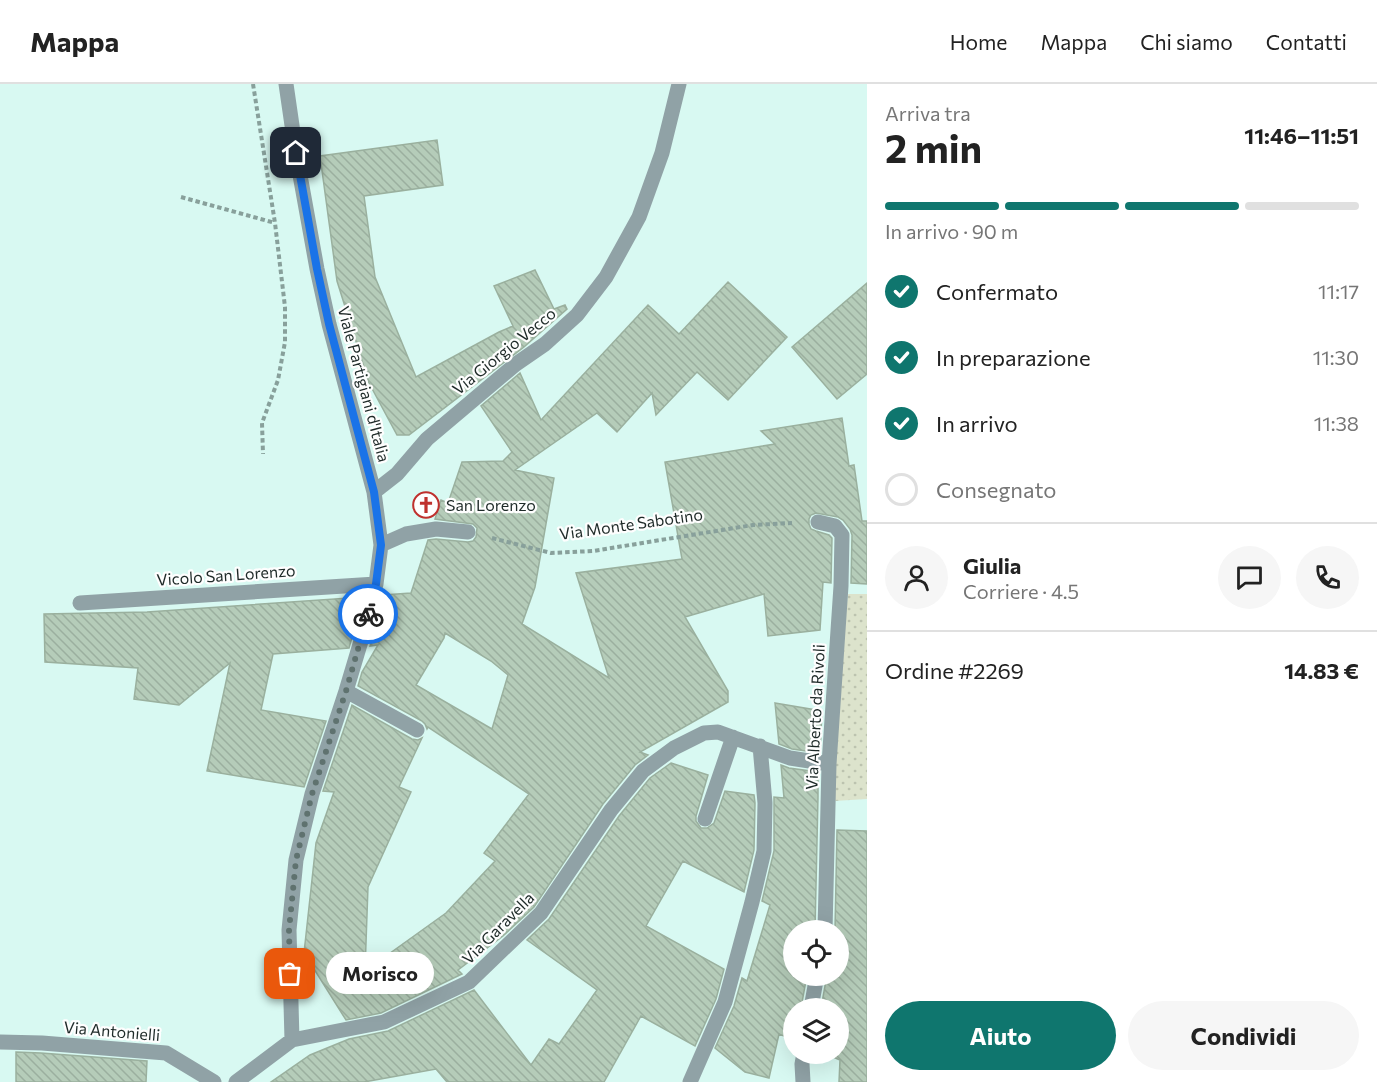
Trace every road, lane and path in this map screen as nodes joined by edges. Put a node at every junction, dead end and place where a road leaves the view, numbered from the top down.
1 (252, 84) edge
2 (286, 84) edge
3 (679, 84) edge
4 (181, 197) dead end
5 (275, 223) junction
6 (263, 454) dead end
7 (374, 492) junction
8 (818, 522) joint
9 (468, 532) joint
10 (381, 545) junction
11 (376, 584) junction
12 (80, 603) dead end
13 (346, 691) junction
14 (417, 730) dead end
15 (733, 737) junction
16 (759, 746) junction
17 (830, 764) junction
18 (705, 819) dead end
19 (825, 920) edge
20 (292, 1040) junction
21 (0, 1042) edge
22 (802, 1064) edge
23 (214, 1082) edge
24 (236, 1082) edge
25 (690, 1082) edge
26 (803, 1082) edge

1 - 5 path
2 - 7 street, Viale Partigiani d'Italia
3 - 7 street, Via Giorgio Vecco
4 - 5 path
5 - 6 path
7 - 10 street, Viale Partigiani d'Italia
8 - 9 path, Via Monte Sabotino
8 - 17 street, Via Alberto da Rivoli
9 - 10 street
10 - 11 street, Viale Partigiani d'Italia
11 - 12 street, Vicolo San Lorenzo
11 - 13 street, Viale Partigiani d'Italia
13 - 14 street
13 - 20 street, Viale Partigiani d'Italia
15 - 16 street, Via Garavella
15 - 18 street
15 - 20 street, Via Garavella
16 - 17 street, Via Garavella
16 - 25 street
17 - 19 street, Via Alberto da Rivoli
20 - 24 street
21 - 23 street, Via Antonielli
22 - 26 street

